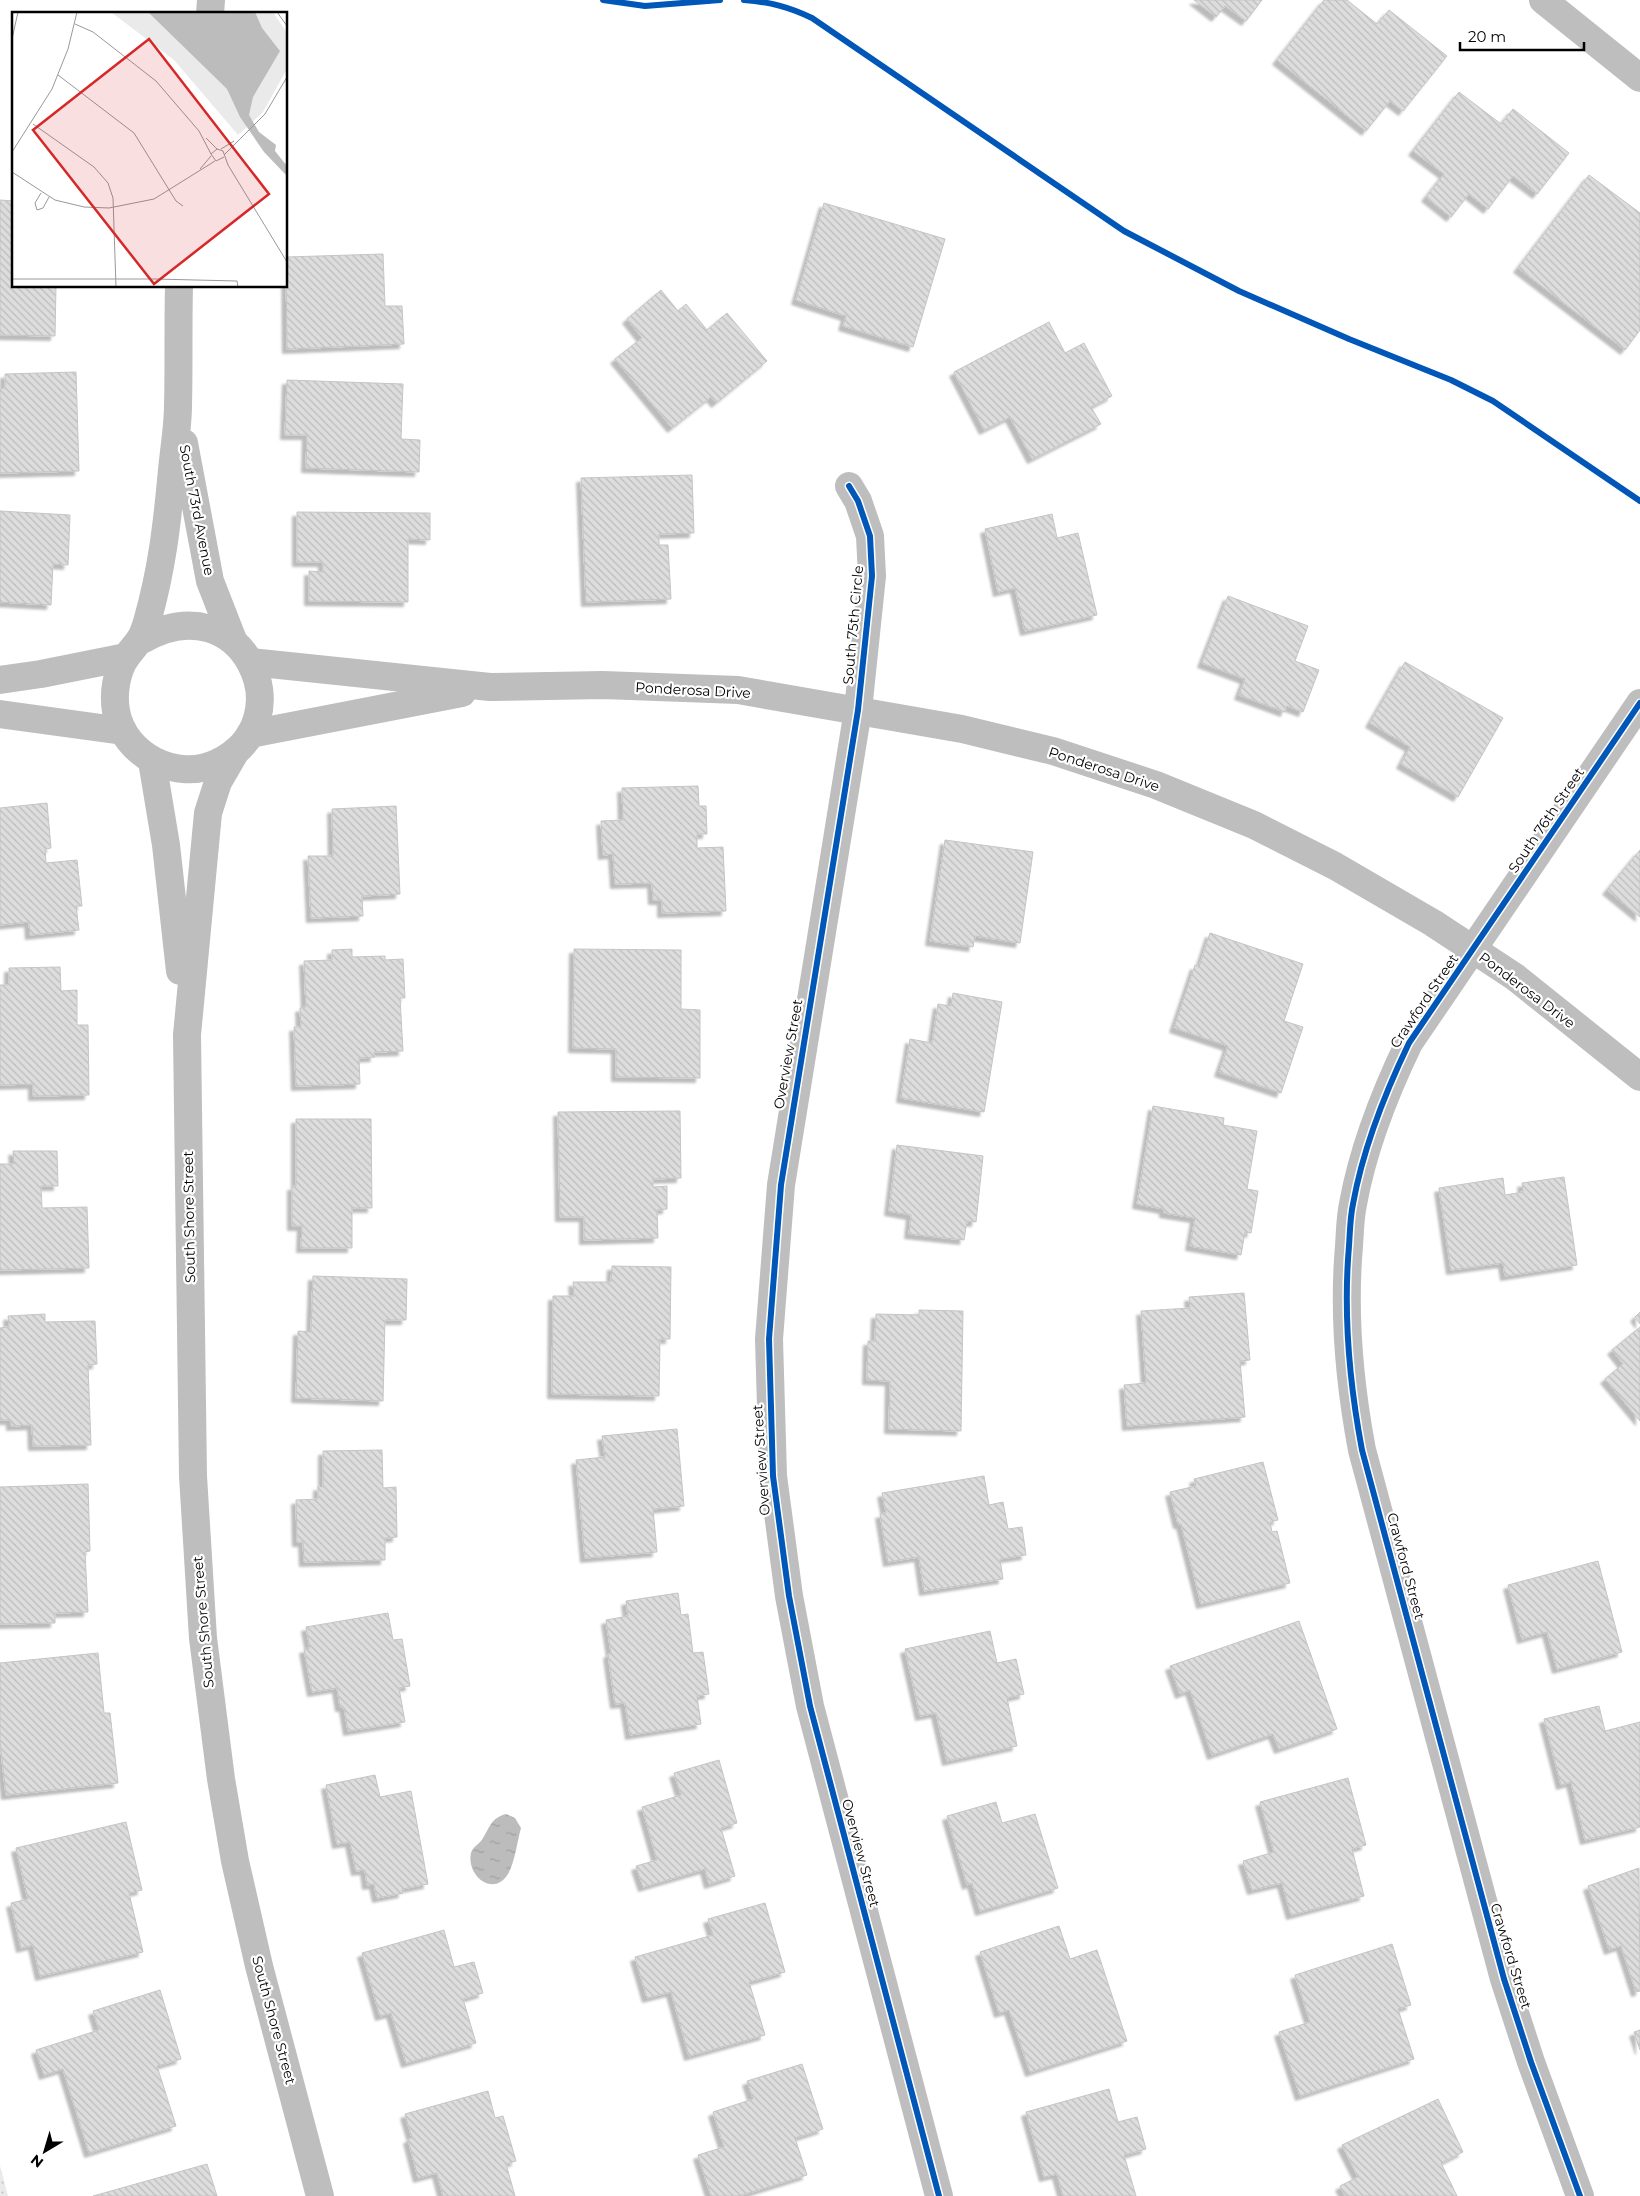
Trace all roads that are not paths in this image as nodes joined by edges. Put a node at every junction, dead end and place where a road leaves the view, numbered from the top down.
1 (1543, 0) edge
2 (1640, 78) edge
3 (179, 288) edge
4 (178, 407) junction
5 (849, 486) dead end
6 (233, 640) junction
7 (134, 649) junction
8 (251, 662) junction
9 (0, 680) edge
10 (490, 687) junction
11 (1640, 703) edge
12 (858, 710) junction
13 (0, 714) edge
14 (123, 731) junction
15 (243, 742) junction
16 (152, 760) junction
17 (1474, 950) junction
18 (187, 1035) junction
19 (1640, 1077) edge
20 (320, 2196) edge
21 (939, 2196) edge
22 (1580, 2196) edge

1 - 2 street
3 - 4 street, South 73rd Avenue
4 - 6 street, South 73rd Avenue
4 - 7 street, South 73rd Avenue
5 - 12 street, South 75th Circle
6 - 7 street
6 - 8 street
7 - 9 street
7 - 14 street
8 - 10 street, Ponderosa Drive
8 - 15 street
10 - 12 street, Ponderosa Drive
10 - 15 street, Ponderosa Drive
11 - 17 street, South 76th Street
12 - 17 street, Ponderosa Drive
12 - 21 street, Overview Street
13 - 14 street
14 - 16 street
15 - 16 street
15 - 18 street, South Shore Street
16 - 18 street, South Shore Street
17 - 19 street, Ponderosa Drive
17 - 22 street, Crawford Street
18 - 20 street, South Shore Street

